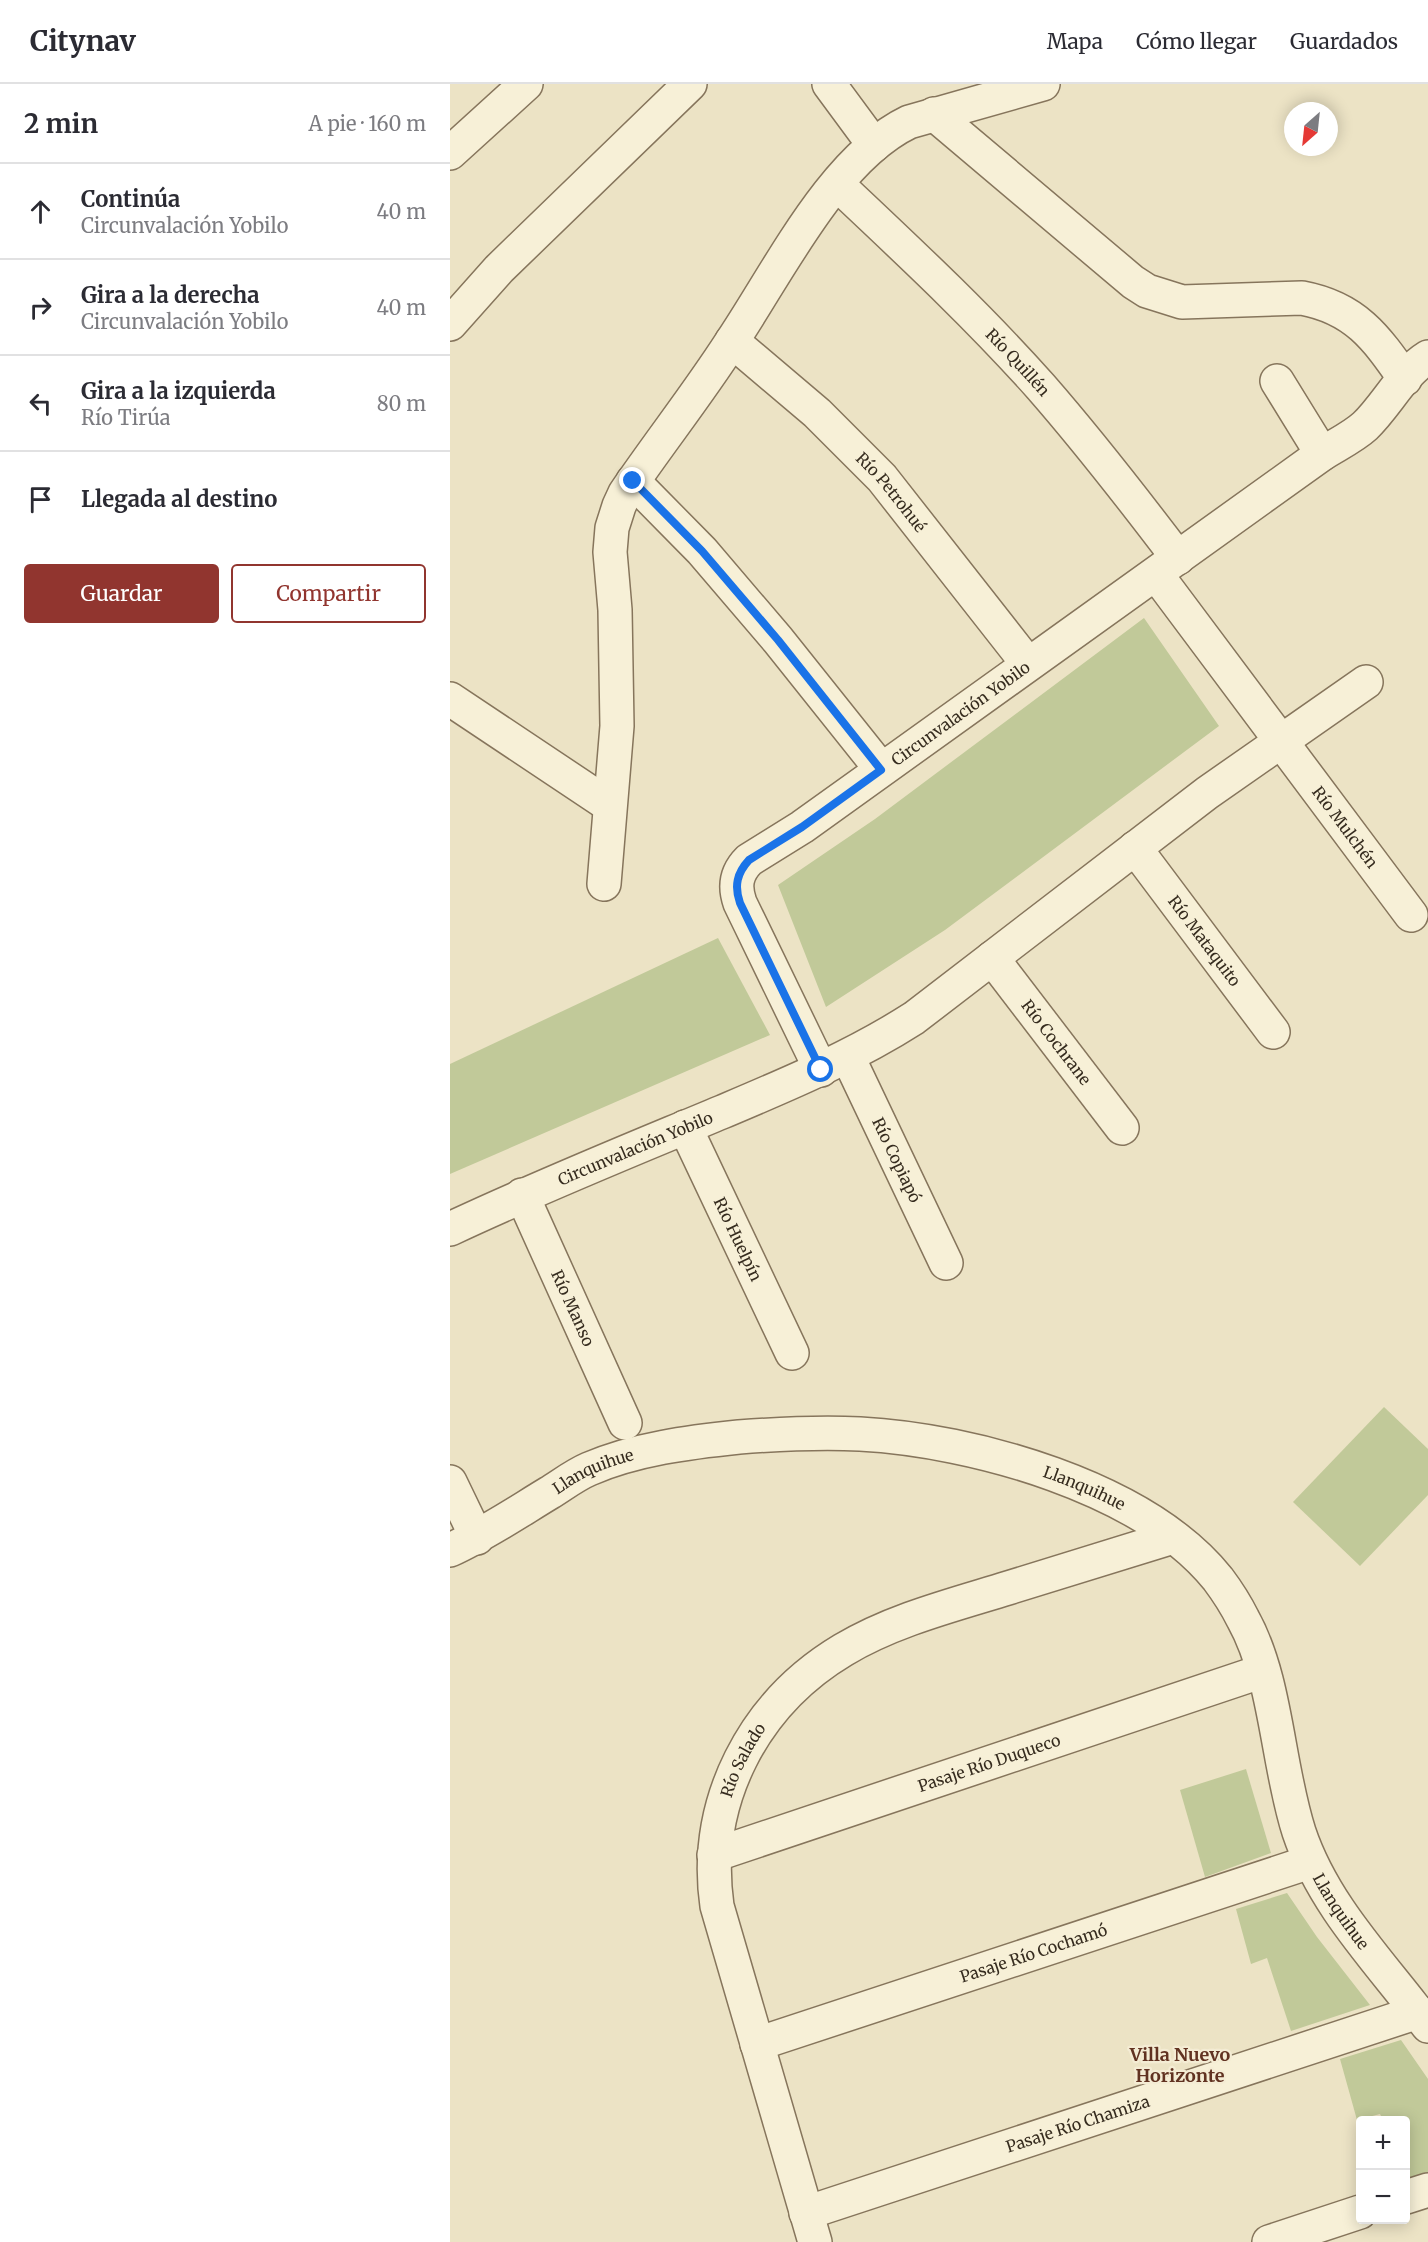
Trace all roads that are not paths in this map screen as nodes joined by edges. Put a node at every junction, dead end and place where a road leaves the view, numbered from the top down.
1 (526, 84) edge
2 (690, 84) edge
3 (829, 84) edge
4 (1043, 84) edge
5 (934, 114) junction
6 (874, 146) junction
7 (450, 153) edge
8 (837, 184) junction
9 (450, 324) edge
10 (732, 341) junction
11 (1416, 368) edge
12 (1278, 381) dead end
13 (1322, 454) junction
14 (633, 481) junction
15 (1167, 566) junction
16 (1028, 664) junction
17 (1366, 682) dead end
18 (450, 699) edge
19 (1281, 740) junction
20 (881, 770) junction
21 (609, 805) junction
22 (1134, 848) junction
23 (604, 884) dead end
24 (1411, 915) dead end
25 (993, 958) junction
26 (1274, 1032) dead end
27 (835, 1063) junction
28 (685, 1127) junction
29 (1122, 1128) dead end
30 (522, 1195) junction
31 (450, 1228) edge
32 (946, 1263) dead end
33 (792, 1353) dead end
34 (625, 1422) dead end
35 (450, 1482) edge
36 (1173, 1537) junction
37 (463, 1544) edge
38 (1263, 1671) junction
39 (714, 1855) junction
40 (1310, 1862) junction
41 (1423, 2019) edge
42 (757, 2044) junction
43 (1428, 2190) edge
44 (1410, 2196) edge
45 (1356, 2213) edge
46 (810, 2228) edge
47 (1269, 2242) edge

1 - 7 street
2 - 9 street
3 - 6 street
4 - 5 street
5 - 6 street
5 - 11 street
6 - 8 street
8 - 10 street
8 - 15 street, Río Quillén
10 - 14 street
10 - 16 street, Río Petrohué
11 - 13 street, Circunvalación Yobilo
12 - 13 street
13 - 15 street, Circunvalación Yobilo
14 - 20 street
14 - 21 street
15 - 16 street, Circunvalación Yobilo
15 - 19 street
16 - 20 street, Circunvalación Yobilo
17 - 19 street, Circunvalación Yobilo
18 - 21 street
19 - 22 street, Circunvalación Yobilo
19 - 24 street, Río Mulchén
20 - 27 street, Circunvalación Yobilo
21 - 23 street
22 - 25 street, Circunvalación Yobilo
22 - 26 street, Río Mataquito
25 - 27 street, Circunvalación Yobilo
25 - 29 street, Río Cochrane
27 - 28 street, Circunvalación Yobilo
27 - 32 street, Río Copiapó
28 - 30 street, Circunvalación Yobilo
28 - 33 street, Río Huelpín
30 - 31 street, Circunvalación Yobilo
30 - 34 street, Río Manso
35 - 37 street
36 - 37 street, Llanquihue
36 - 38 street, Llanquihue
36 - 39 street, Río Salado
38 - 39 street, Pasaje Río Duqueco
38 - 40 street, Llanquihue
39 - 42 street, Río Salado
40 - 41 street, Llanquihue
40 - 42 street, Pasaje Río Cochamó
41 - 46 street, Pasaje Río Chamiza
42 - 46 street, Río Salado
43 - 44 street
45 - 47 street

